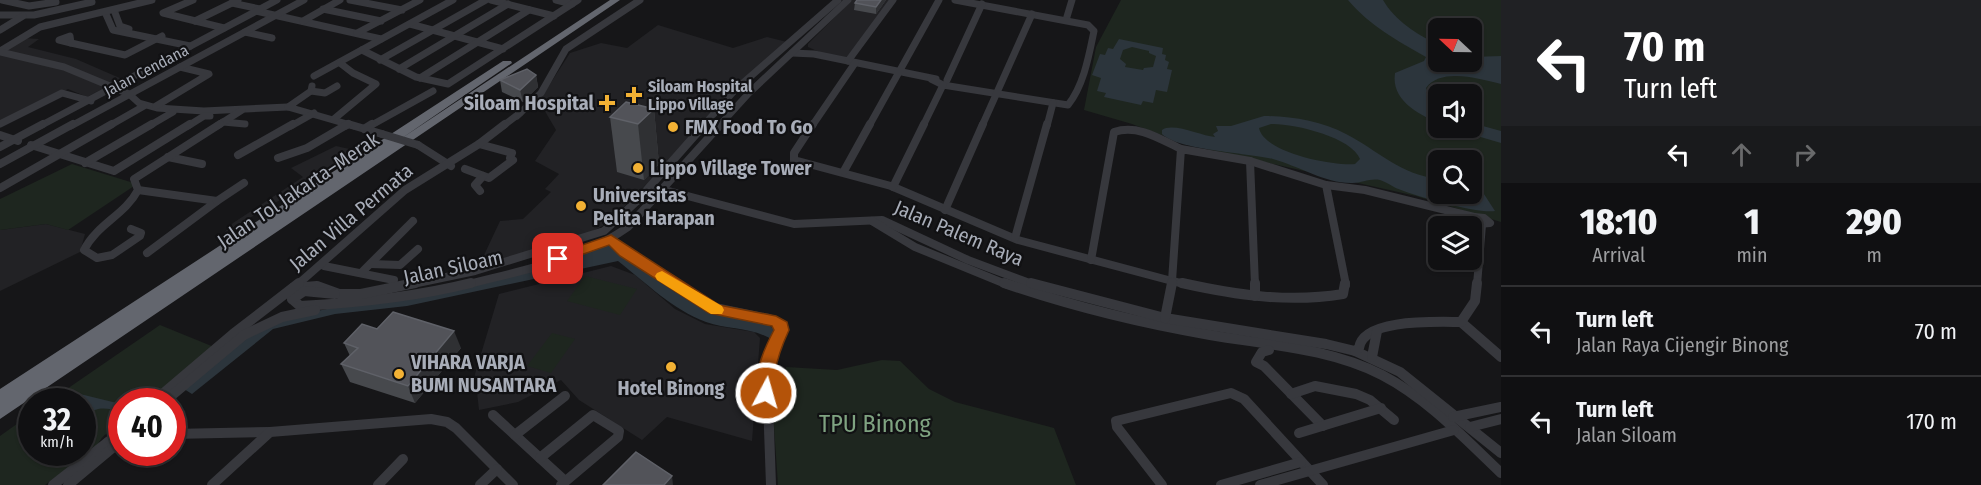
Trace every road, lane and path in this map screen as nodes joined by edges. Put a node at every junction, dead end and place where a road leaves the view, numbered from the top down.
1 (2, 0) edge
2 (152, 0) edge
3 (193, 0) edge
4 (277, 0) edge
5 (304, 0) edge
6 (340, 0) edge
7 (350, 0) edge
8 (420, 0) edge
9 (453, 0) edge
10 (488, 0) edge
11 (556, 0) edge
12 (602, 0) edge
13 (616, 0) edge
14 (640, 0) edge
15 (838, 0) edge
16 (848, 0) edge
17 (892, 0) edge
18 (939, 0) edge
19 (955, 0) edge
20 (1072, 0) edge
21 (57, 1) edge
22 (92, 1) edge
23 (235, 1) edge
24 (575, 2) edge
25 (508, 4) junction
26 (982, 4) junction
27 (60, 9) junction
28 (114, 9) junction
29 (323, 9) junction
30 (258, 10) junction
31 (402, 10) junction
32 (529, 10) junction
33 (105, 12) junction
34 (97, 14) junction
35 (278, 14) junction
36 (0, 15) edge
37 (24, 15) junction
38 (1032, 15) junction
39 (554, 16) junction
40 (299, 19) junction
41 (1066, 20) junction
42 (195, 21) junction
43 (381, 21) junction
44 (410, 24) junction
45 (4, 25) edge
46 (224, 28) junction
47 (0, 30) edge
48 (433, 30) junction
49 (244, 32) junction
50 (358, 33) junction
51 (455, 36) junction
52 (159, 38) junction
53 (272, 38) dead end
54 (382, 39) junction
55 (0, 41) edge
56 (14, 41) junction
57 (478, 42) junction
58 (71, 43) dead end
59 (801, 44) junction
60 (192, 45) junction
61 (213, 49) junction
62 (503, 49) junction
63 (362, 50) junction
64 (0, 52) edge
65 (792, 52) junction
66 (813, 54) junction
67 (380, 60) junction
68 (852, 62) junction
69 (340, 63) junction
70 (180, 67) junction
71 (399, 69) junction
72 (897, 72) junction
73 (314, 76) dead end
74 (767, 76) junction
75 (420, 78) junction
76 (945, 82) junction
77 (337, 86) dead end
78 (110, 88) junction
79 (433, 91) dead end
80 (997, 93) junction
81 (129, 94) junction
82 (120, 99) junction
83 (88, 101) junction
84 (724, 103) junction
85 (1053, 103) junction
86 (107, 106) junction
87 (144, 106) junction
88 (156, 106) junction
89 (288, 107) junction
90 (242, 110) junction
91 (173, 112) junction
92 (314, 113) junction
93 (204, 116) junction
94 (223, 119) junction
95 (334, 119) junction
96 (0, 124) edge
97 (245, 124) dead end
98 (349, 124) junction
99 (364, 129) junction
100 (0, 135) edge
101 (15, 140) junction
102 (481, 144) junction
103 (33, 146) junction
104 (0, 147) edge
105 (1181, 149) junction
106 (147, 152) junction
107 (157, 154) dead end
108 (58, 155) junction
109 (238, 155) dead end
110 (168, 158) junction
111 (278, 158) dead end
112 (1250, 161) junction
113 (85, 163) junction
114 (0, 164) edge
115 (201, 164) dead end
116 (449, 166) junction
117 (465, 170) dead end
118 (844, 171) junction
119 (483, 176) junction
120 (244, 183) dead end
121 (1326, 185) junction
122 (893, 187) junction
123 (0, 188) edge
124 (661, 189) junction
125 (138, 190) junction
126 (480, 191) dead end
127 (217, 201) junction
128 (637, 201) junction
129 (945, 210) junction
130 (413, 221) dead end
131 (873, 221) junction
132 (131, 230) dead end
133 (1015, 238) junction
134 (611, 239) junction
135 (418, 249) dead end
136 (147, 253) dead end
137 (1090, 260) junction
138 (371, 264) junction
139 (324, 266) junction
140 (362, 273) junction
141 (394, 280) dead end
142 (1172, 280) junction
143 (306, 286) junction
144 (292, 294) junction
145 (1255, 296) junction
146 (341, 299) junction
147 (1165, 318) junction
148 (1461, 322) junction
149 (1377, 331) junction
150 (1264, 334) junction
151 (1268, 347) junction
152 (1355, 351) junction
153 (1372, 357) junction
154 (1501, 357) edge
155 (174, 388) edge
156 (176, 388) edge
157 (1291, 393) junction
158 (0, 396) edge
159 (565, 396) dead end
160 (1501, 407) edge
161 (1381, 408) junction
162 (0, 412) edge
163 (493, 415) dead end
164 (1457, 416) junction
165 (1501, 419) edge
166 (1394, 420) dead end
167 (1442, 420) junction
168 (1323, 426) junction
169 (1470, 426) junction
170 (270, 432) junction
171 (186, 433) edge
172 (1299, 433) dead end
173 (1459, 434) junction
174 (515, 435) junction
175 (1480, 435) junction
176 (108, 449) edge
177 (108, 450) edge
178 (1501, 453) edge
179 (540, 458) junction
180 (403, 459) dead end
181 (1305, 466) junction
182 (497, 469) junction
183 (1501, 473) edge
184 (563, 483) edge
185 (214, 484) edge
186 (53, 485) edge
187 (68, 485) edge
188 (378, 485) edge
189 (480, 485) edge
190 (513, 485) edge
191 (771, 485) edge
192 (1162, 485) edge
193 (1221, 485) edge
194 (1260, 485) edge
195 (1323, 485) edge

1 - 21 street
2 - 28 street
3 - 42 street
4 - 30 street, Jalan Cendana
5 - 35 street, Jalan Cendana
6 - 29 street
7 - 31 street
8 - 31 street
9 - 44 street
10 - 25 street
10 - 48 street
11 - 24 street
12 - 158 highway, Jalan Tol Jakarta–Merak
13 - 162 highway, Jalan Tol Jakarta–Merak
14 - 102 street, Jalan Villa Permata
15 - 84 street
16 - 59 street
17 - 68 street
18 - 72 street
19 - 26 street
20 - 41 street
21 - 27 street
22 - 27 street
22 - 34 street
23 - 30 street
23 - 42 street
24 - 39 street
25 - 32 street
25 - 51 street
26 - 38 street
26 - 76 street
27 - 37 street
28 - 33 street
28 - 52 street
29 - 40 street
29 - 43 street
30 - 35 street
30 - 46 street, Jalan Cendana
31 - 43 street
32 - 39 street
32 - 57 street
33 - 34 street
33 - 52 street
34 - 56 street
35 - 40 street
35 - 49 street, Jalan Cendana
36 - 37 street
37 - 45 street
38 - 41 street
38 - 80 street
39 - 62 street
40 - 50 street
41 - 85 street
42 - 46 street
43 - 50 street
44 - 48 street
44 - 54 street
45 - 47 street
46 - 60 street, Jalan Cendana
48 - 51 street
48 - 67 street
49 - 53 street
49 - 61 street, Jalan Cendana
50 - 54 street
51 - 57 street
51 - 71 street
52 - 58 street
52 - 60 street
54 - 63 street
55 - 56 street
56 - 64 street
57 - 62 street
57 - 75 street
59 - 65 street
59 - 66 street
60 - 61 street
60 - 78 street, Jalan Cendana
61 - 70 street, Jalan Cendana
62 - 75 street
63 - 67 street
63 - 69 street
64 - 78 street
65 - 66 street
65 - 74 street
66 - 68 street
67 - 71 street
68 - 72 street
68 - 118 street
69 - 73 street
69 - 95 street
70 - 81 street, Jalan Cendana
70 - 88 street
71 - 75 street
72 - 76 street
72 - 118 street
74 - 84 street
74 - 124 street, Jalan Siloam
76 - 80 street
76 - 122 street
77 - 89 street
78 - 81 street
78 - 83 street, Jalan Cendana
79 - 99 street
80 - 85 street
80 - 129 street
81 - 82 street, Jalan Cendana
81 - 88 street
82 - 86 street, Jalan Cendana
82 - 87 street
83 - 86 street
83 - 96 street
83 - 101 street, Jalan Cendana
84 - 128 street
85 - 133 street
86 - 103 street, Jalan Cendana
87 - 91 street
87 - 108 street
88 - 90 street
89 - 90 street
89 - 92 street
90 - 94 street
91 - 93 street
91 - 113 street
92 - 95 street
92 - 109 street
93 - 94 street
93 - 106 street
94 - 97 street
94 - 110 street
95 - 98 street
98 - 99 street
98 - 111 street
99 - 116 street, bridge
100 - 101 street
101 - 103 street
101 - 104 street, Jalan Cendana
102 - 116 street, Jalan Villa Permata
102 - 119 street
103 - 108 street
103 - 114 street, Jalan Cendana
105 - 112 street
105 - 137 street
105 - 142 street
106 - 107 street
106 - 113 street
108 - 113 street
108 - 123 street
110 - 115 street
110 - 125 street
112 - 121 street
112 - 145 street
116 - 139 street, Jalan Villa Permata
116 - 144 street, Jalan Villa Permata
117 - 119 street
118 - 122 street
119 - 126 street
120 - 127 street
121 - 145 street
121 - 148 street
122 - 129 street
124 - 128 street
124 - 131 street
124 - 134 street, Jalan Siloam
125 - 127 street
125 - 132 street
127 - 136 street
128 - 146 street
129 - 133 street
130 - 138 street
131 - 147 street, Jalan Palem Raya
131 - 151 street, Jalan Palem Raya
133 - 137 street
134 - 146 street, Jalan Siloam
134 - 191 street
135 - 138 street
137 - 142 street
138 - 140 street
139 - 140 street
139 - 143 street, Jalan Villa Permata
140 - 141 street
142 - 145 street
142 - 147 street
143 - 144 street
143 - 146 street
144 - 146 street
144 - 146 street, Jalan Siloam
144 - 155 street, Jalan Villa Permata
146 - 156 street
147 - 150 street, Jalan Palem Raya
148 - 149 street
148 - 154 street
149 - 152 street
149 - 153 street
150 - 151 street
150 - 152 street, Jalan Palem Raya
151 - 157 street
151 - 167 street, Jalan Palem Raya
152 - 153 street, Jalan Palem Raya
153 - 164 street, Jalan Palem Raya
157 - 161 street
157 - 168 street
159 - 174 street
160 - 164 street
161 - 166 street
161 - 168 street
163 - 174 street
164 - 167 street
164 - 169 street, Jalan Palem Raya
165 - 169 street
167 - 173 street, Jalan Palem Raya
168 - 172 street
169 - 175 street, Jalan Palem Raya
170 - 171 street
170 - 182 street
170 - 185 street
173 - 175 street
173 - 181 street
173 - 183 street, Jalan Palem Raya
174 - 179 street
175 - 178 street, Jalan Palem Raya
176 - 186 street
177 - 187 street
179 - 184 street
179 - 184 street
180 - 188 street
181 - 192 street
181 - 193 street
181 - 194 street
181 - 195 street
182 - 189 street
182 - 190 street

